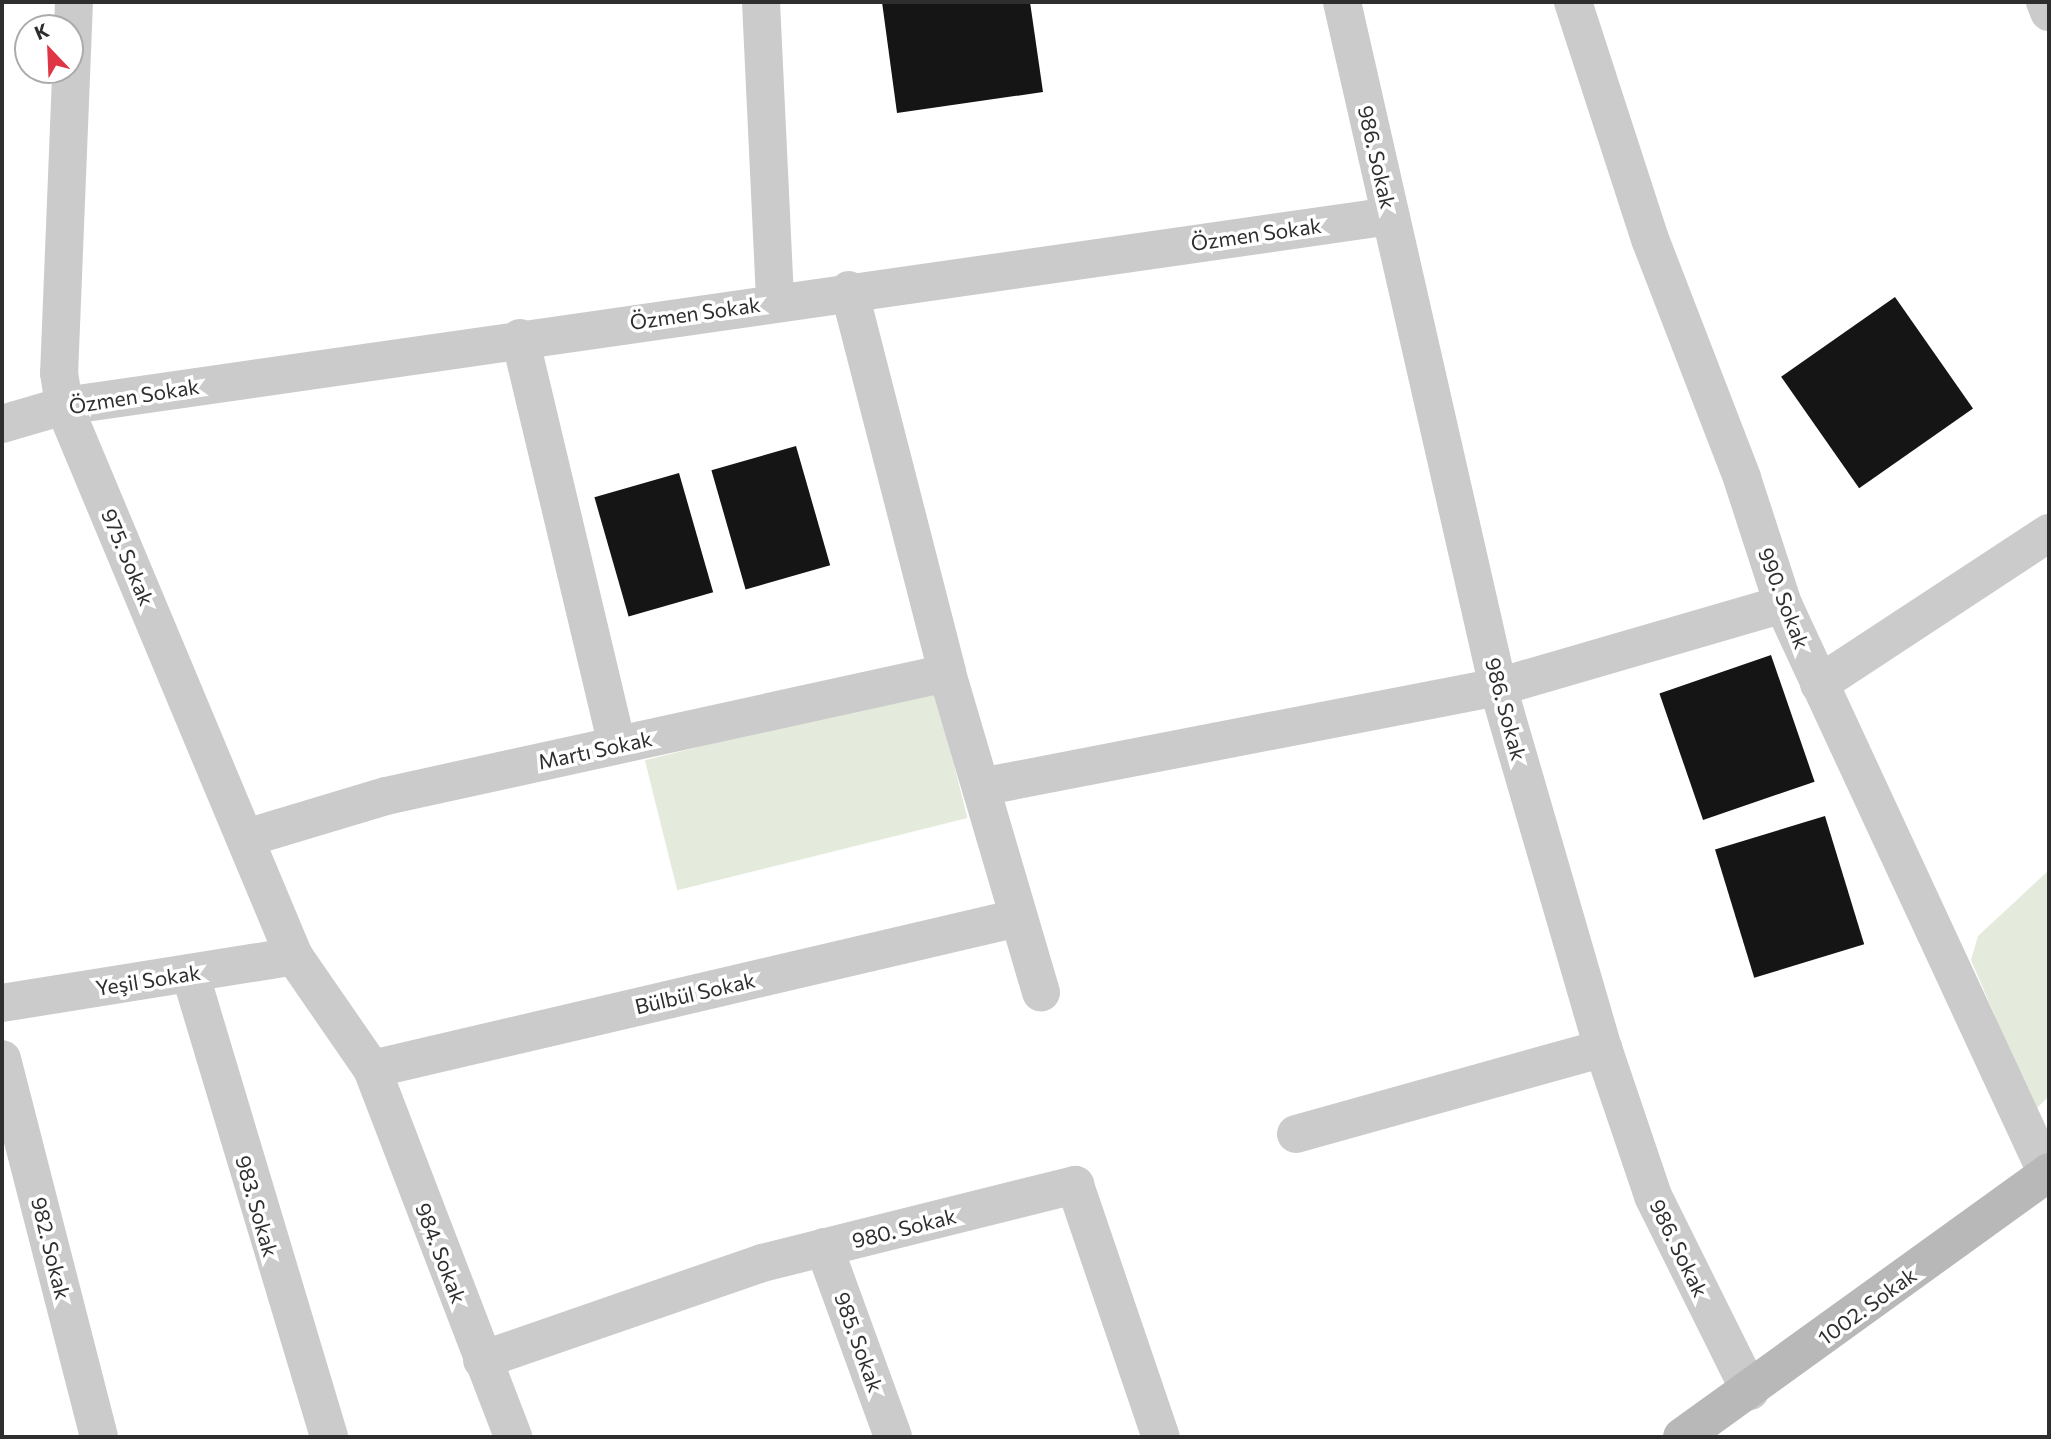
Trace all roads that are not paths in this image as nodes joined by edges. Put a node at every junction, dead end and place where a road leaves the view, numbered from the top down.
1 (74, 2) edge
2 (761, 2) edge
3 (1342, 2) edge
4 (1573, 2) edge
5 (2045, 2) edge
6 (2049, 12) edge
7 (1390, 216) junction
8 (849, 290) junction
9 (775, 301) junction
10 (520, 338) junction
11 (64, 406) junction
12 (2, 424) edge
13 (2049, 533) edge
14 (1783, 604) junction
15 (947, 673) junction
16 (1819, 684) junction
17 (1498, 687) junction
18 (617, 745) junction
19 (981, 788) junction
20 (246, 838) junction
21 (1018, 918) junction
22 (294, 956) junction
23 (190, 973) junction
24 (1041, 992) dead end
25 (2, 1003) edge
26 (1602, 1048) junction
27 (2, 1059) edge
28 (372, 1069) junction
29 (1296, 1134) dead end
30 (2049, 1175) edge
31 (824, 1247) junction
32 (482, 1360) junction
33 (1750, 1391) junction
34 (99, 1437) edge
35 (329, 1437) edge
36 (513, 1437) edge
37 (893, 1437) edge
38 (1161, 1437) edge
39 (1682, 1437) edge

1 - 11 street, 975. Sokak
2 - 9 street
3 - 7 street, 986. Sokak
4 - 14 street, 990. Sokak
5 - 6 street
7 - 8 street, Özmen Sokak
7 - 17 street, 986. Sokak
8 - 9 street, Özmen Sokak
8 - 15 street
9 - 10 street, Özmen Sokak
10 - 11 street, Özmen Sokak
10 - 18 street
11 - 12 street, Özmen Sokak
11 - 20 street, 975. Sokak
13 - 16 street
14 - 16 street, 990. Sokak
14 - 17 street
15 - 18 street, Martı Sokak
15 - 19 street
16 - 30 street, 990. Sokak
17 - 19 street
17 - 26 street, 986. Sokak
18 - 20 street, Martı Sokak
19 - 21 street
20 - 22 street, 975. Sokak
21 - 24 street
21 - 28 street, Bülbül Sokak
22 - 23 street, Yeşil Sokak
22 - 28 street, 975. Sokak
23 - 25 street, Yeşil Sokak
23 - 35 street, 983. Sokak
26 - 29 street
26 - 33 street, 986. Sokak
27 - 34 street, 982. Sokak
28 - 32 street, 984. Sokak
30 - 33 street, 1002. Sokak
31 - 32 street, 980. Sokak
31 - 37 street, 985. Sokak
31 - 38 street, 980. Sokak
32 - 36 street, 984. Sokak
33 - 39 street, 1002. Sokak

